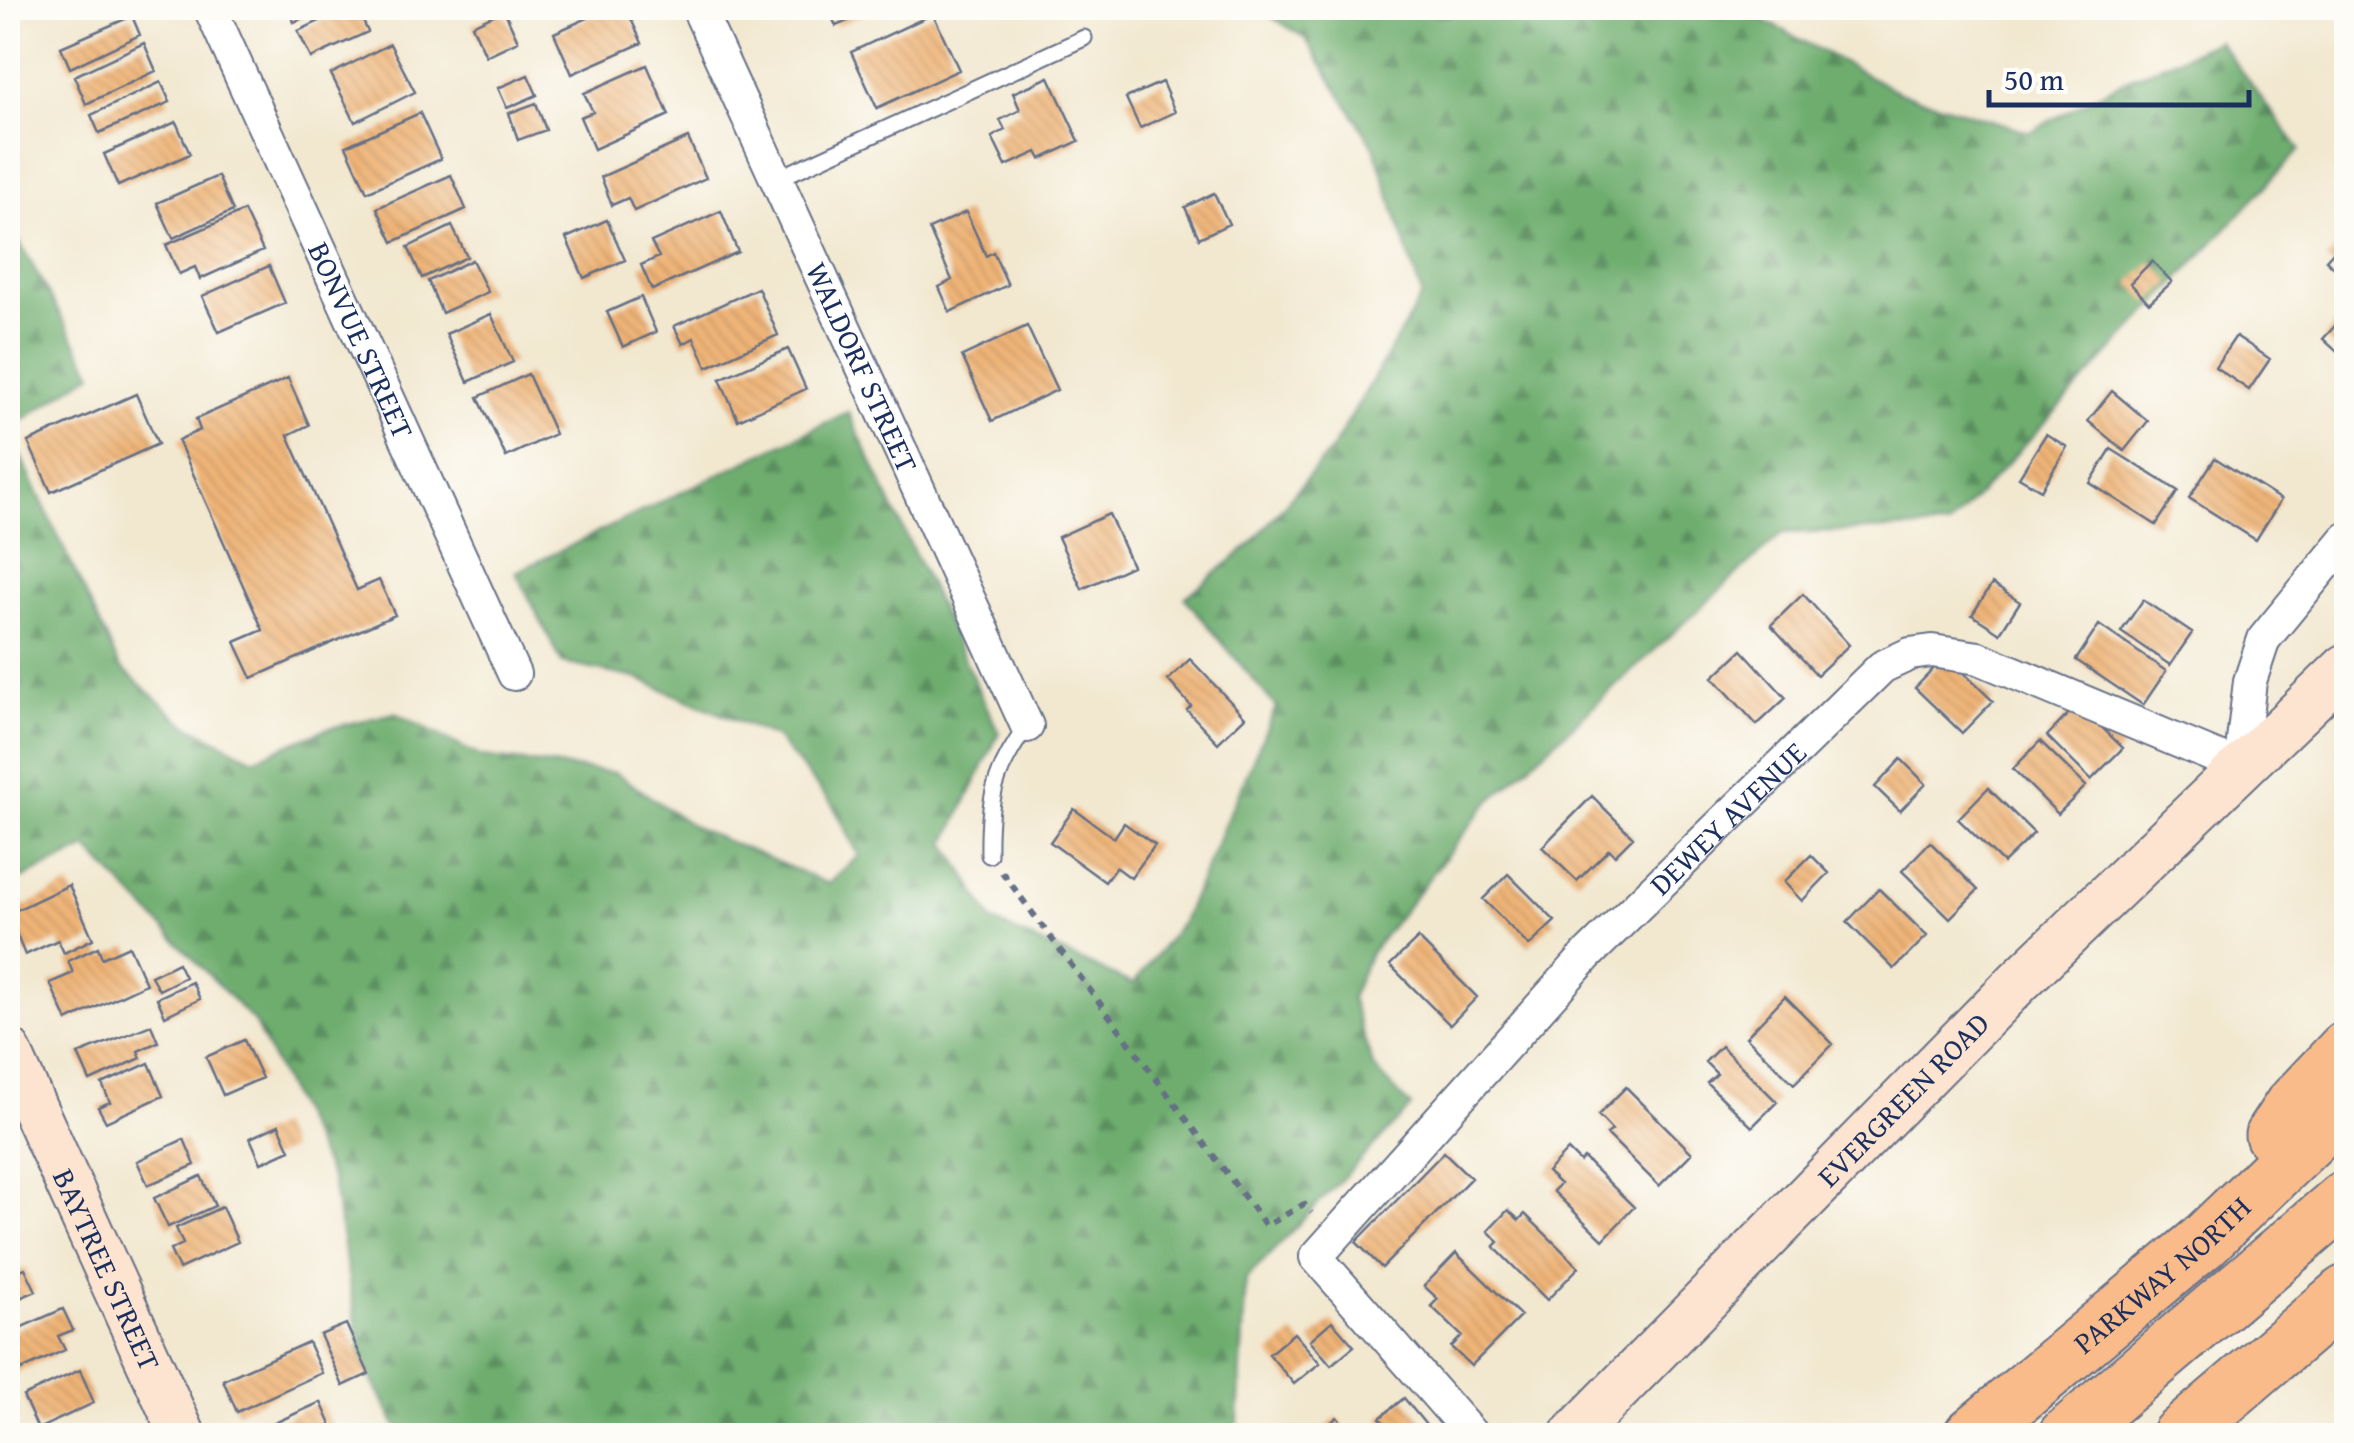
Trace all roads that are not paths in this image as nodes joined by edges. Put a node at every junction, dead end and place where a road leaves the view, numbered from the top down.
1 (210, 8) edge
2 (698, 8) edge
3 (1084, 38) dead end
4 (776, 179) junction
5 (2346, 539) edge
6 (2346, 668) edge
7 (514, 674) dead end
8 (1027, 726) joint
9 (2240, 767) junction
10 (989, 855) road end
11 (2346, 1049) edge
12 (8, 1051) edge
13 (2346, 1104) edge
14 (2346, 1183) edge
15 (2346, 1198) edge
16 (2203, 1242) junction
17 (2346, 1292) edge
18 (2165, 1351) junction
19 (183, 1436) edge
20 (1473, 1436) edge
21 (1572, 1436) edge
22 (1971, 1436) edge
23 (2066, 1436) edge
24 (2180, 1436) edge

1 - 7 street, BONVUE STREET
2 - 4 street, WALDORF STREET
3 - 4 lane
4 - 8 street, WALDORF STREET
5 - 9 street
6 - 9 main road, EVERGREEN ROAD
8 - 10 lane
9 - 20 street, DEWEY AVENUE
9 - 21 main road, EVERGREEN ROAD
11 - 16 highway
12 - 19 main road, BAYTREE STREET
13 - 16 highway, PARKWAY NORTH
14 - 18 highway
15 - 18 highway
16 - 22 highway, PARKWAY NORTH
17 - 24 highway
18 - 23 highway

